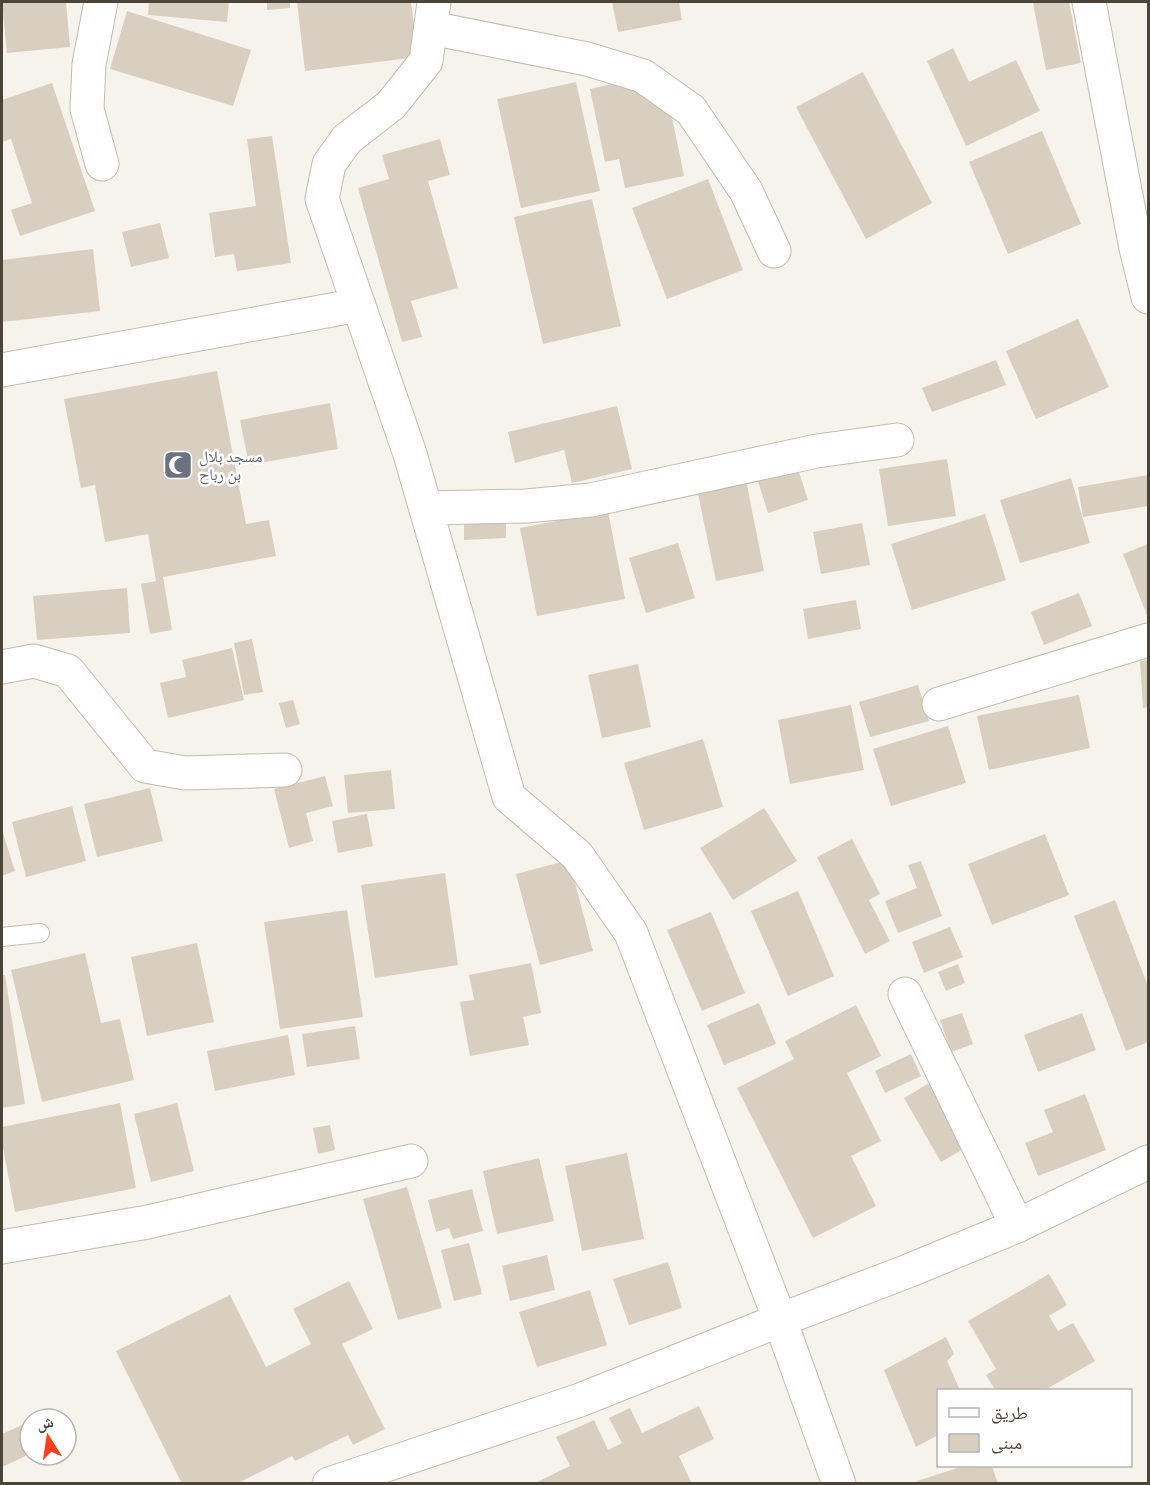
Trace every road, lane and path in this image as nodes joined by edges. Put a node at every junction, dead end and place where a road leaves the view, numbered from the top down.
1 (101, 2) edge
2 (1089, 2) edge
3 (432, 15) edge
4 (102, 164) dead end
5 (774, 251) dead end
6 (1149, 297) edge
7 (359, 305) junction
8 (2, 370) edge
9 (897, 440) dead end
10 (426, 508) junction
11 (1149, 640) edge
12 (2, 667) edge
13 (939, 704) dead end
14 (285, 770) dead end
15 (40, 933) dead end
16 (2, 937) edge
17 (905, 994) dead end
18 (411, 1161) dead end
19 (1149, 1162) edge
20 (1017, 1226) junction
21 (2, 1247) edge
22 (780, 1320) junction
23 (329, 1484) edge
24 (839, 1484) edge

1 - 4 street
2 - 6 street
3 - 5 street
3 - 7 street
7 - 8 street
7 - 10 street
9 - 10 street
10 - 22 street
11 - 13 street
12 - 14 street
15 - 16 lane
17 - 20 street
18 - 21 street
19 - 20 street
20 - 22 street
22 - 23 street
22 - 24 street

